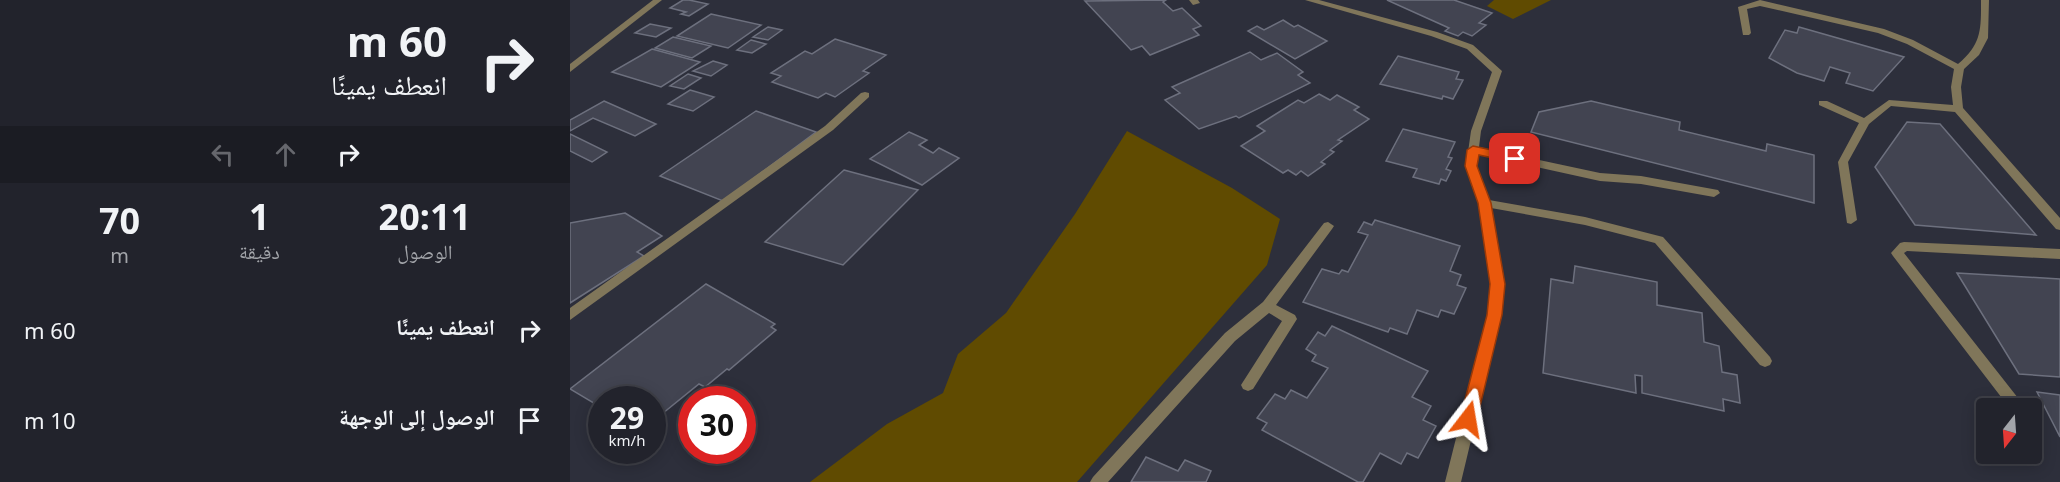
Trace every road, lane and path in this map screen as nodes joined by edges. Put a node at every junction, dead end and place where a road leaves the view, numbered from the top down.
1 (658, 0) edge
2 (1309, 0) edge
3 (1985, 0) edge
4 (1746, 33) dead end
5 (1959, 68) junction
6 (570, 69) edge
7 (865, 95) dead end
8 (1823, 103) dead end
9 (1958, 110) junction
10 (1865, 122) junction
11 (1473, 150) junction
12 (1714, 193) dead end
13 (1484, 203) junction
14 (1851, 220) dead end
15 (1328, 225) dead end
16 (2060, 226) edge
17 (2060, 254) edge
18 (1268, 306) junction
19 (570, 315) edge
20 (1765, 361) dead end
21 (1248, 385) dead end
22 (2010, 398) edge
23 (1098, 482) edge
24 (1453, 482) edge

1 - 6 street
2 - 11 street
3 - 5 street
4 - 5 street
5 - 9 street
7 - 19 street
8 - 10 street
9 - 10 street
9 - 16 street
10 - 14 street
11 - 12 street
11 - 13 street
13 - 20 street
13 - 24 street
15 - 18 street
17 - 22 street
18 - 21 street
18 - 23 street

